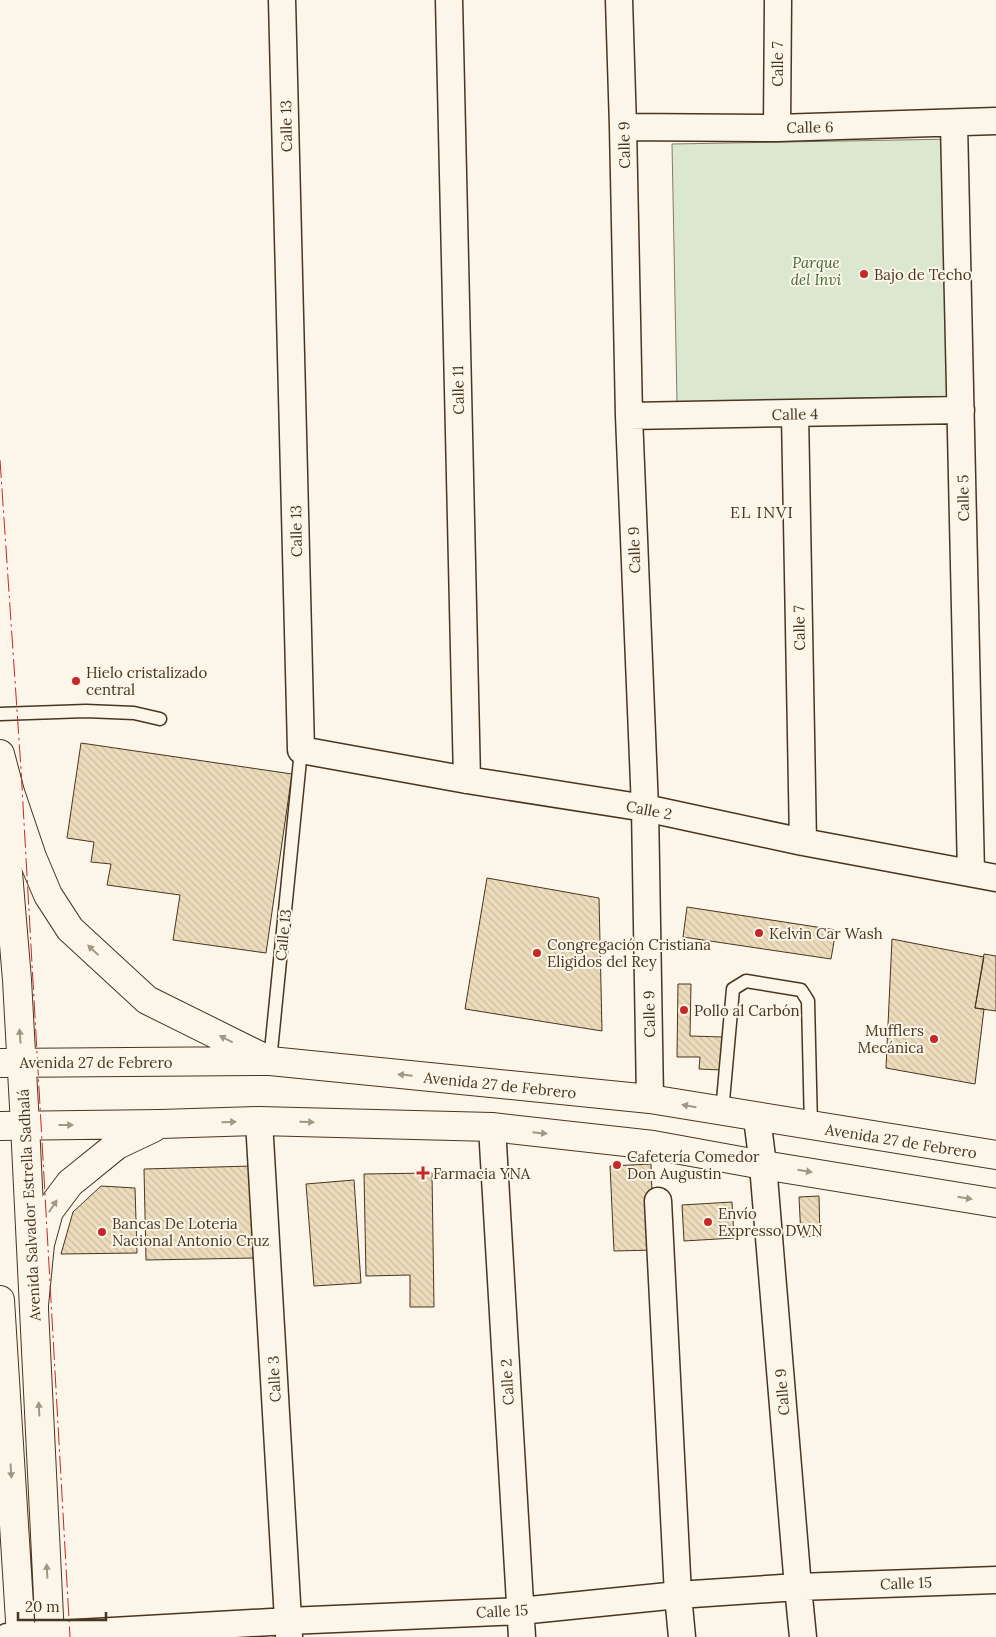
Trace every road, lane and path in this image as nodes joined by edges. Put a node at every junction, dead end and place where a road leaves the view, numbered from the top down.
1 (282, 0) edge
2 (449, 0) edge
3 (619, 0) edge
4 (778, 0) edge
5 (996, 121) edge
6 (954, 124) junction
7 (623, 127) junction
8 (777, 128) junction
9 (961, 410) junction
10 (795, 414) junction
11 (629, 416) junction
12 (0, 714) edge
13 (160, 719) dead end
14 (301, 750) junction
15 (0, 754) edge
16 (0, 773) edge
17 (467, 780) junction
18 (645, 808) junction
19 (802, 842) junction
20 (971, 873) junction
21 (996, 878) edge
22 (270, 1061) junction
23 (11, 1063) edge
24 (650, 1100) junction
25 (722, 1112) junction
26 (757, 1118) junction
27 (258, 1121) junction
28 (160, 1124) junction
29 (13, 1125) edge
30 (811, 1126) junction
31 (492, 1127) junction
32 (996, 1155) edge
33 (763, 1165) junction
34 (658, 1201) dead end
35 (996, 1203) edge
36 (0, 1300) edge
37 (34, 1305) junction
38 (996, 1580) edge
39 (798, 1587) junction
40 (678, 1595) junction
41 (520, 1611) junction
42 (288, 1629) edge
43 (50, 1636) edge
44 (16, 1637) edge
45 (522, 1637) edge
46 (682, 1637) edge
47 (804, 1637) edge

1 - 14 street, Calle 13
2 - 17 street, Calle 11
3 - 7 street, Calle 9
4 - 8 street, Calle 7
5 - 6 street, Calle 6
6 - 8 street, Calle 6
6 - 9 street, Calle 5
7 - 8 street, Calle 6
7 - 11 street, Calle 9
9 - 10 street, Calle 4
9 - 20 street, Calle 5
10 - 11 street, Calle 4
10 - 19 street, Calle 7
11 - 18 street, Calle 9
12 - 13 lane
14 - 17 street, Calle 2
14 - 22 lane, Calle 13
22 -> 15 main road
23 -> 16 main road, Avenida Salvador Estrella Sadhalá
17 - 18 street, Calle 2
18 - 19 street, Calle 2
18 - 24 street, Calle 9
19 - 20 street, Calle 2
20 - 21 street, Calle 2
22 - 23 main road, Avenida 27 de Febrero
24 -> 22 main road, Avenida 27 de Febrero
23 - 29 main road, Avenida Salvador Estrella Sadhalá
25 -> 24 main road, Avenida 27 de Febrero
25 - 26 main road, Avenida 27 de Febrero
25 - 30 lane
26 - 30 main road, Avenida 27 de Febrero
26 - 33 street, Calle 9
28 -> 27 main road
27 -> 31 main road
27 - 42 street, Calle 3
29 -> 28 main road
37 -> 28 main road
29 - 37 main road, Avenida Salvador Estrella Sadhalá
30 - 32 main road, Avenida 27 de Febrero
31 -> 33 main road
31 - 41 street, Calle 2
33 -> 35 main road
33 - 39 street, Calle 9
34 - 40 street
36 -> 44 main road
43 -> 37 main road, Avenida Salvador Estrella Sadhalá
38 - 39 street, Calle 15
39 - 40 street, Calle 15
39 - 47 street, Calle 9
40 - 41 street, Calle 15
40 - 46 street
41 - 42 street, Calle 15
41 - 45 street, Calle 2
42 - 43 street, Calle 15
43 - 44 street, Calle 15

